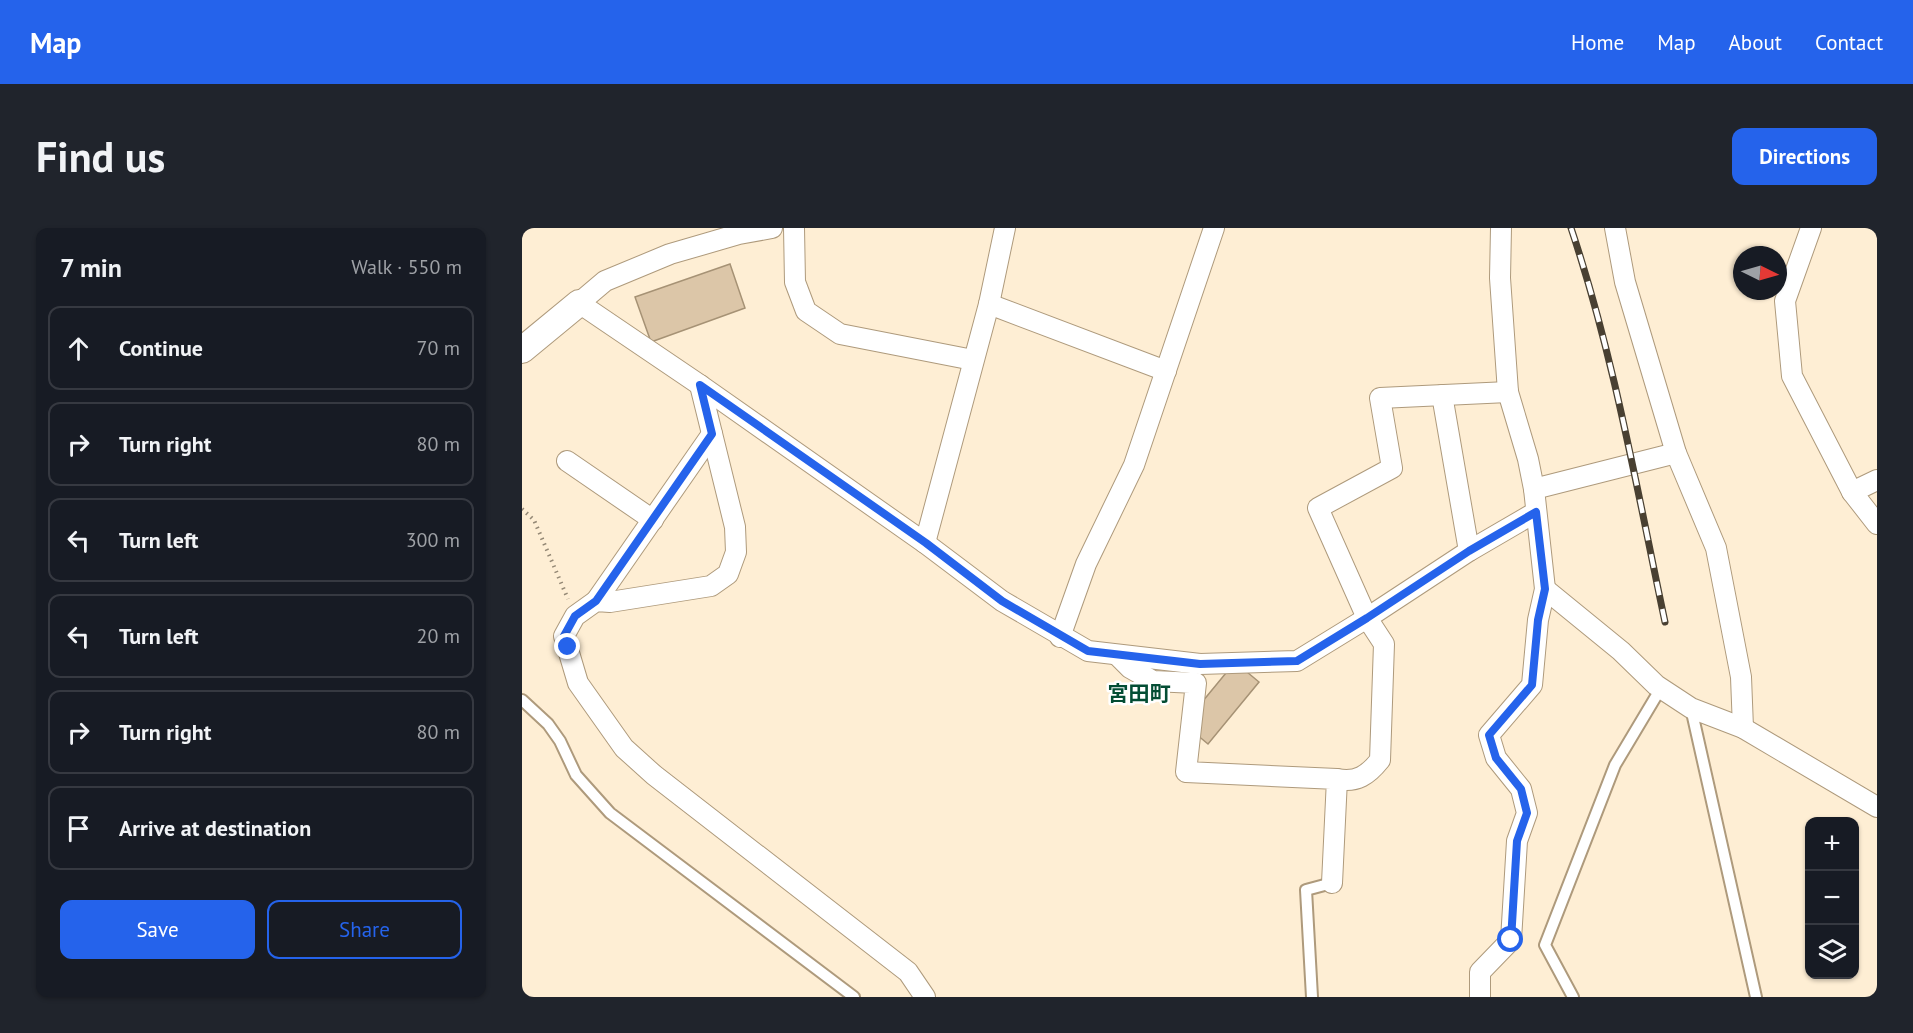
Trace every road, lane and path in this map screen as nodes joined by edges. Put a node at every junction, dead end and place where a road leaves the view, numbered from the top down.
1 (772, 228) edge
2 (794, 228) edge
3 (1005, 228) edge
4 (1214, 228) edge
5 (1501, 228) edge
6 (1615, 228) edge
7 (1811, 228) edge
8 (579, 303) junction
9 (989, 304) junction
10 (522, 350) edge
11 (973, 360) junction
12 (1166, 371) junction
13 (700, 385) junction
14 (1508, 392) junction
15 (1442, 395) junction
16 (712, 434) junction
17 (1676, 453) junction
18 (567, 461) dead end
19 (1877, 480) edge
20 (1534, 489) junction
21 (1852, 492) junction
22 (522, 509) edge
23 (1536, 512) junction
24 (653, 520) junction
25 (1877, 524) edge
26 (926, 543) junction
27 (1469, 551) junction
28 (1545, 589) junction
29 (596, 601) junction
30 (575, 616) junction
31 (1367, 618) junction
32 (1060, 637) junction
33 (1118, 656) junction
34 (1660, 688) junction
35 (522, 700) edge
36 (1691, 708) junction
37 (1743, 728) junction
38 (1337, 779) junction
39 (1877, 807) edge
40 (1332, 883) joint
41 (854, 997) edge
42 (925, 997) edge
43 (1312, 997) edge
44 (1480, 997) edge
45 (1573, 997) edge
46 (1756, 997) edge

1 - 8 street
2 - 11 street
3 - 9 street
4 - 12 street
5 - 14 street
6 - 17 street
7 - 21 street
8 - 10 street
8 - 13 street
9 - 11 street
9 - 12 street
11 - 26 street
12 - 32 street
13 - 16 street
13 - 26 street
14 - 15 street
14 - 20 street
15 - 27 street
15 - 31 street
16 - 24 street
16 - 29 street
17 - 20 street
17 - 37 street
18 - 24 street
19 - 21 street
20 - 23 street
21 - 25 street
22 - 30 path
23 - 27 street
23 - 28 street
24 - 29 street
26 - 32 street
27 - 31 street
28 - 34 street
28 - 44 street
29 - 30 street
30 - 42 street
31 - 33 street
31 - 38 street
32 - 33 street
33 - 38 street
34 - 36 street
34 - 45 lane
35 - 41 lane
36 - 37 street
36 - 46 lane
37 - 39 street
38 - 40 street
40 - 43 lane

